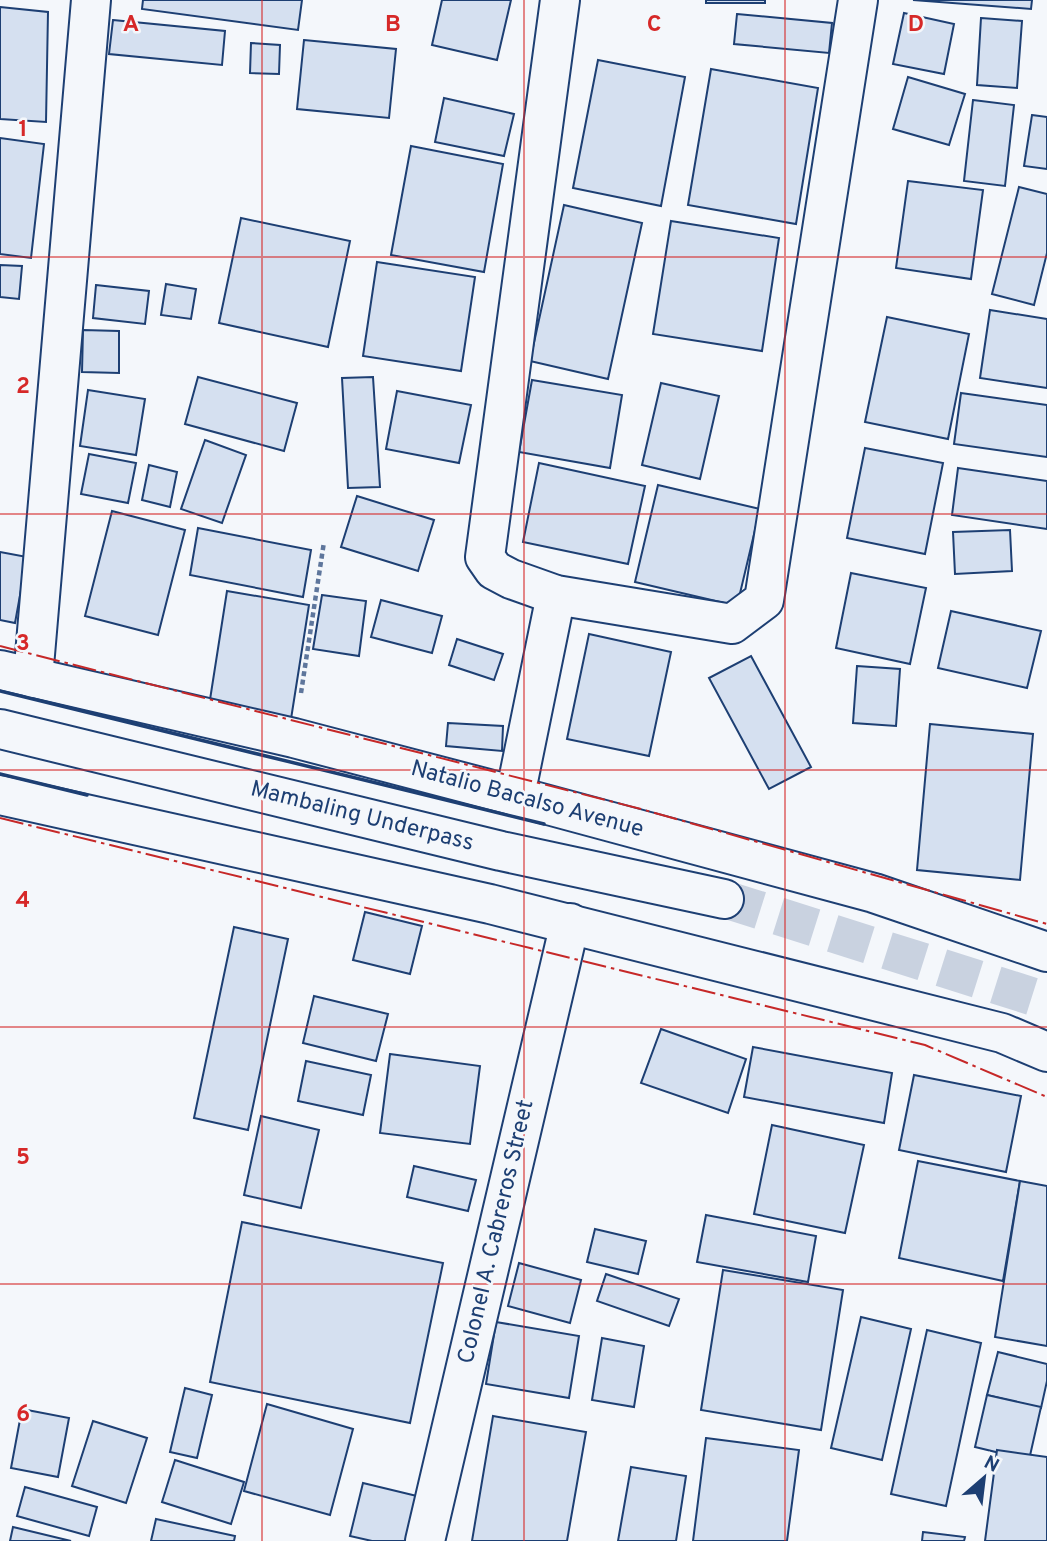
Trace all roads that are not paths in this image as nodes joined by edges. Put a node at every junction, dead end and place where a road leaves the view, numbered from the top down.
1 (91, 0) edge
2 (560, 0) edge
3 (858, 0) edge
4 (556, 595) junction
5 (16, 674) edge
6 (0, 729) edge
7 (0, 795) edge
8 (515, 796) junction
9 (724, 899) tunnel mouth
10 (570, 923) junction
11 (1047, 952) edge
12 (1047, 1052) edge
13 (425, 1541) edge

1 - 5 street
2 - 4 street
3 - 4 street
4 - 8 street
5 - 8 street, Natalio Bacalso Avenue
6 - 9 street, Mambaling Underpass
7 - 10 street
8 - 11 street, Natalio Bacalso Avenue
10 - 12 street
10 - 13 street, Colonel A. Cabreros Street

